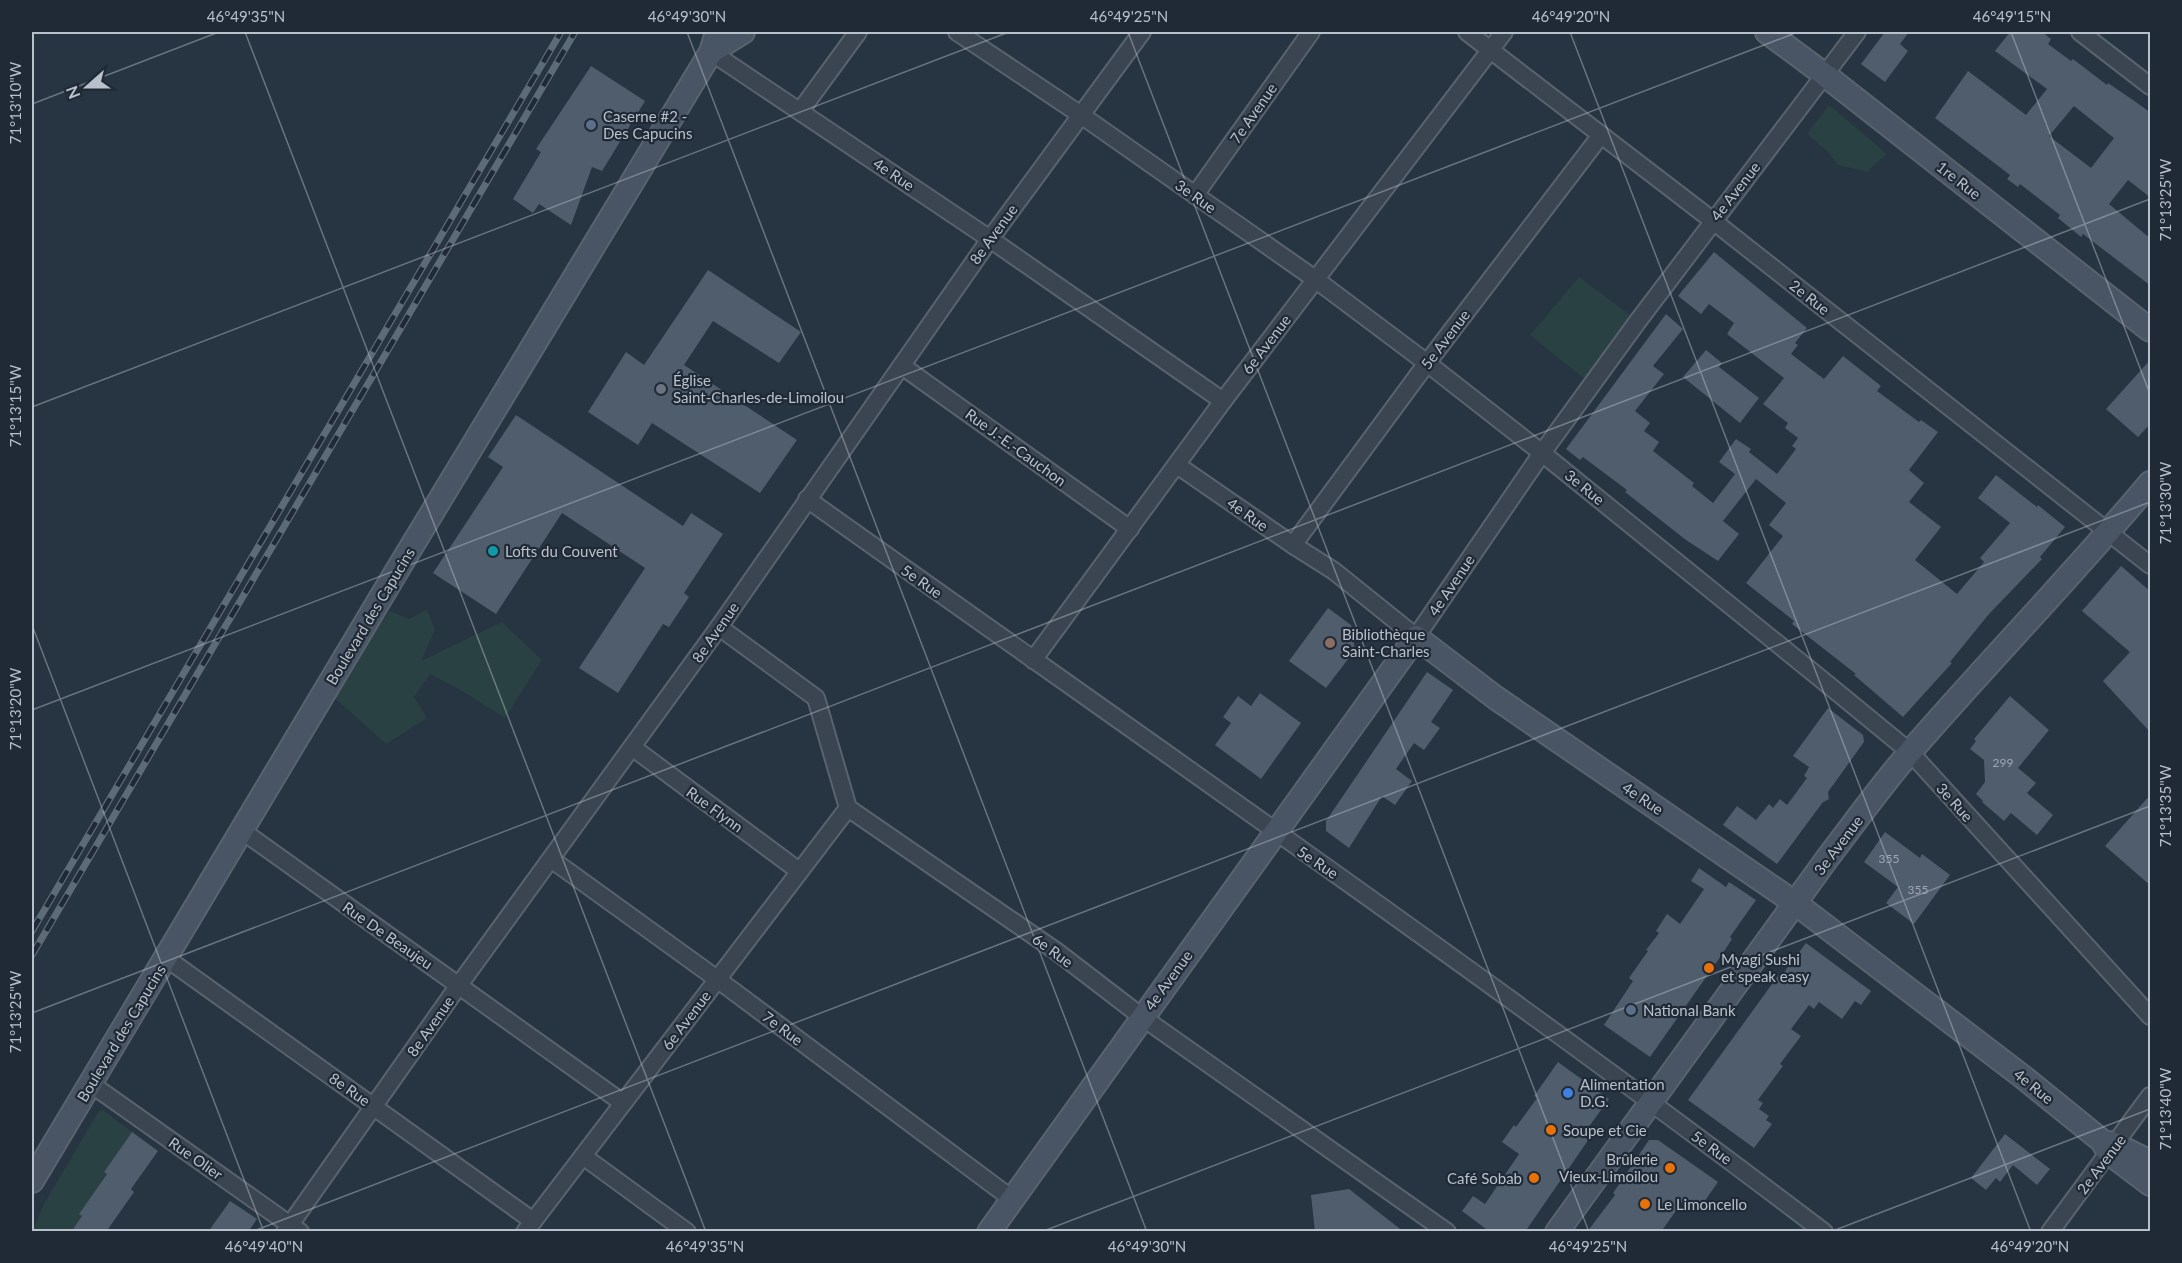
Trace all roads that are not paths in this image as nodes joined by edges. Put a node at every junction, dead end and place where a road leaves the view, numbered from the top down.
1 (743, 32) edge
2 (858, 32) edge
3 (957, 32) edge
4 (1142, 32) edge
5 (1311, 32) edge
6 (1467, 32) edge
7 (1503, 32) edge
8 (1767, 32) edge
9 (1857, 32) edge
10 (2080, 32) edge
11 (714, 42) edge
12 (1490, 49) junction
13 (1825, 75) junction
14 (2151, 86) edge
15 (801, 110) junction
16 (1081, 115) junction
17 (1601, 135) junction
18 (1195, 195) junction
19 (1712, 220) junction
20 (990, 238) junction
21 (1315, 279) junction
22 (2151, 330) edge
23 (1427, 363) junction
24 (902, 366) junction
25 (1223, 401) junction
26 (1542, 453) junction
27 (1177, 465) junction
28 (2151, 483) edge
29 (807, 499) junction
30 (1130, 529) junction
31 (2110, 532) junction
32 (1293, 545) junction
33 (2151, 565) edge
34 (719, 627) junction
35 (1416, 637) junction
36 (1033, 660) junction
37 (632, 747) junction
38 (1910, 752) junction
39 (848, 808) junction
40 (241, 830) junction
41 (1275, 832) junction
42 (551, 859) junction
43 (799, 871) junction
44 (1795, 903) junction
45 (165, 958) junction
46 (717, 979) junction
47 (459, 985) junction
48 (2151, 1016) edge
49 (1142, 1017) junction
50 (91, 1084) junction
51 (2151, 1096) edge
52 (1651, 1102) junction
53 (622, 1103) junction
54 (373, 1106) junction
55 (2109, 1146) junction
56 (583, 1156) junction
57 (2151, 1162) edge
58 (32, 1181) edge
59 (2151, 1184) edge
60 (1012, 1199) junction
61 (529, 1226) edge
62 (292, 1229) edge
63 (687, 1232) edge
64 (989, 1232) edge
65 (1447, 1232) edge
66 (1557, 1232) edge
67 (1824, 1232) edge
68 (2050, 1232) edge

1 - 11 main road, Boulevard des Capucins
2 - 15 street
3 - 16 street, 3e Rue
4 - 16 street, 8e Avenue
5 - 18 street, 7e Avenue
6 - 12 street, 2e Rue
7 - 12 street, 6e Avenue
8 - 13 main road, 1re Rue
9 - 13 street, 4e Avenue
10 - 14 street
11 - 15 street, 4e Rue
11 - 40 main road, Boulevard des Capucins
12 - 17 street, 2e Rue
12 - 21 street, 6e Avenue
13 - 19 street, 4e Avenue
13 - 22 main road, 1re Rue
15 - 20 street, 4e Rue
16 - 18 street, 3e Rue
16 - 20 street, 8e Avenue
17 - 19 street, 2e Rue
17 - 23 street, 5e Avenue
18 - 21 street, 3e Rue
19 - 26 street, 4e Avenue
19 - 31 street, 2e Rue
20 - 24 street, 8e Avenue
20 - 25 street, 4e Rue
21 - 23 street, 3e Rue
21 - 25 street, 6e Avenue
23 - 26 street, 3e Rue
23 - 32 street, 5e Avenue
24 - 29 street, 8e Avenue
24 - 30 street, Rue J.-E.-Cauchon
25 - 27 street, 6e Avenue
26 - 35 street, 4e Avenue
26 - 38 street, 3e Rue
27 - 30 street, 6e Avenue
27 - 32 street, 4e Rue
28 - 31 main road, 3e Avenue
29 - 34 street, 8e Avenue
29 - 36 street, 5e Rue
30 - 36 street, 6e Avenue
31 - 33 street, 2e Rue
31 - 38 main road, 3e Avenue
32 - 35 street, 4e Rue
34 - 37 street, 8e Avenue
34 - 39 street
35 - 41 main road, 4e Avenue
35 - 44 main road, 4e Rue
36 - 41 street, 5e Rue
37 - 42 street, 8e Avenue
37 - 43 street, Rue Flynn
38 - 44 main road, 3e Avenue
38 - 48 street, 3e Rue
39 - 43 street, 6e Avenue
39 - 49 street, 6e Rue
40 - 45 main road, Boulevard des Capucins
40 - 47 street, Rue De Beaujeu
41 - 49 main road, 4e Avenue
41 - 52 street, 5e Rue
42 - 46 street, 7e Rue
42 - 47 street, 8e Avenue
43 - 46 street, 6e Avenue
44 - 52 main road, 3e Avenue
44 - 55 main road, 4e Rue
45 - 50 main road, Boulevard des Capucins
45 - 54 street, 8e Rue
46 - 53 street, 6e Avenue
46 - 60 street, 7e Rue
47 - 53 street, Rue De Beaujeu
47 - 54 street, 8e Avenue
49 - 60 main road, 4e Avenue
49 - 65 street, 6e Rue
50 - 58 main road, Boulevard des Capucins
50 - 62 street, Rue Olier
51 - 55 street, 2e Avenue
52 - 66 main road, 3e Avenue
52 - 67 street, 5e Rue
53 - 56 street, 6e Avenue
54 - 61 street, 8e Rue
54 - 62 street, 8e Avenue
55 - 57 main road, 4e Rue
55 - 59 main road, 4e Rue
55 - 68 street, 2e Avenue
56 - 61 street, 6e Avenue
56 - 63 street
60 - 64 main road, 4e Avenue

